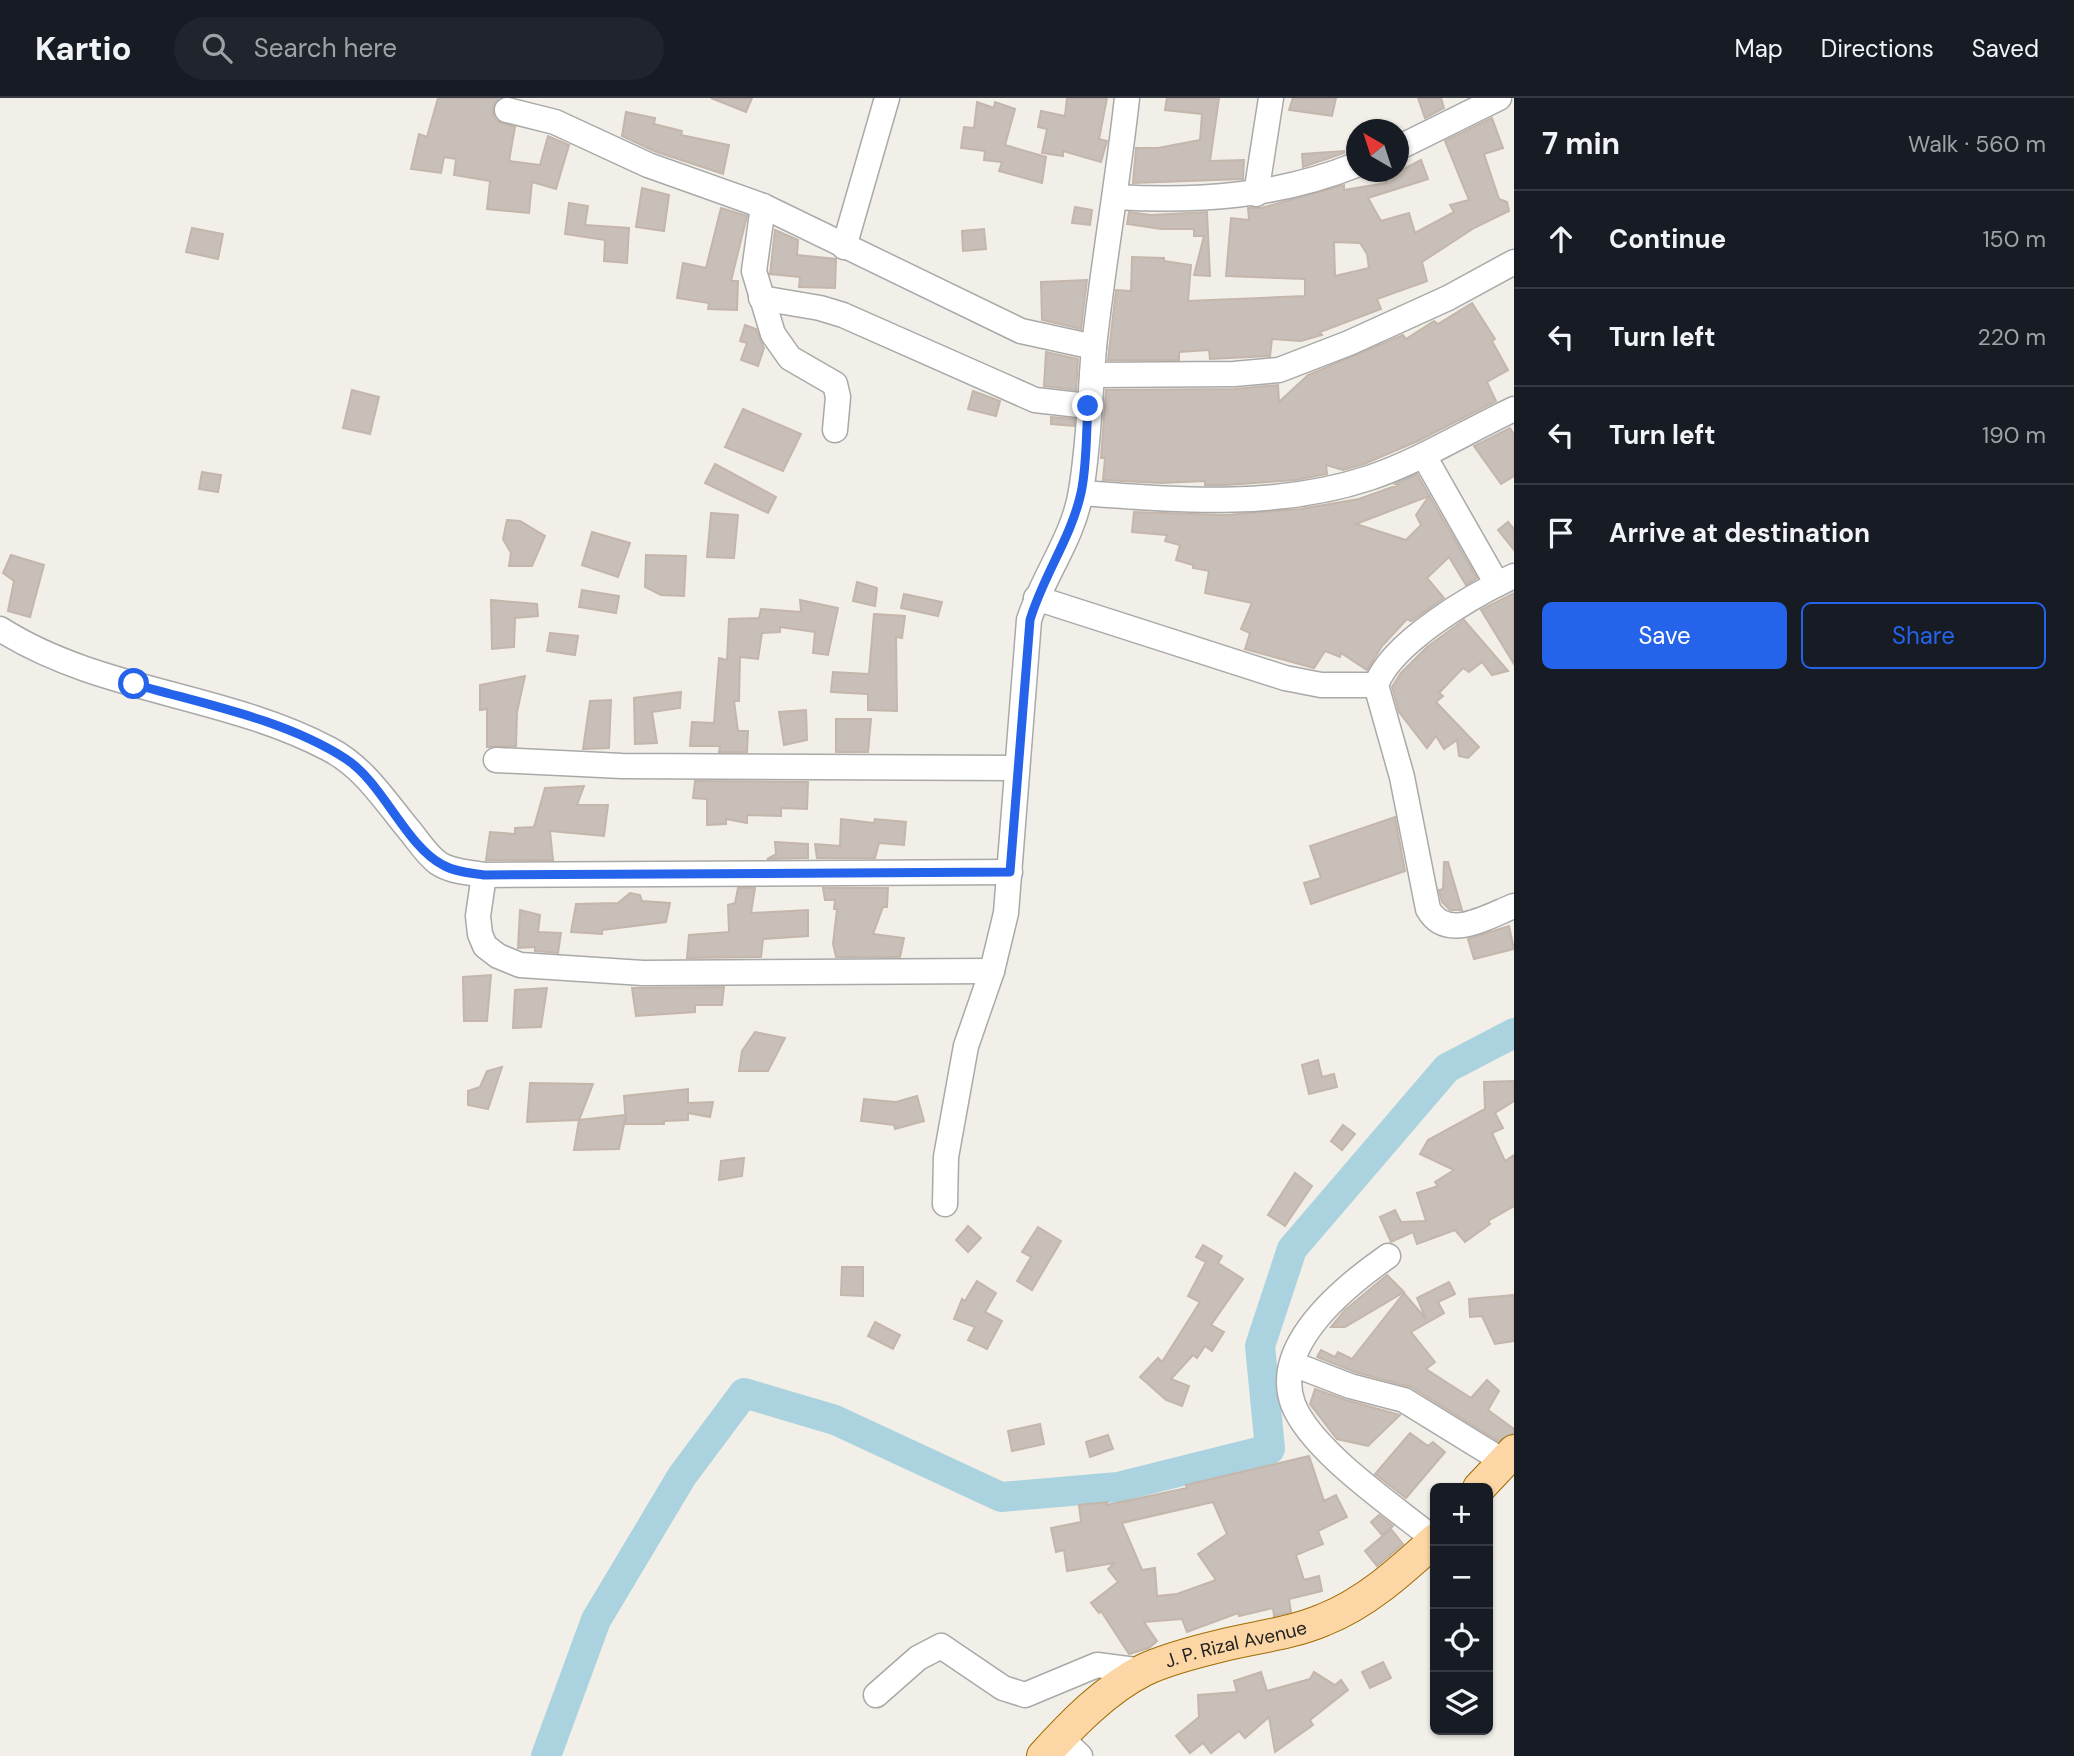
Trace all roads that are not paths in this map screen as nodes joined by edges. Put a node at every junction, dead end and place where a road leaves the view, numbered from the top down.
1 (887, 98) edge
2 (1126, 98) edge
3 (1271, 98) edge
4 (1499, 98) edge
5 (507, 110) dead end
6 (1409, 143) edge
7 (1346, 168) edge
8 (1256, 194) junction
9 (1116, 197) junction
10 (763, 206) junction
11 (844, 247) junction
12 (1514, 262) edge
13 (761, 298) junction
14 (1094, 347) junction
15 (1092, 374) junction
16 (1088, 406) junction
17 (1514, 409) edge
18 (835, 430) dead end
19 (1424, 456) junction
20 (1081, 493) junction
21 (1506, 580) edge
22 (1036, 598) junction
23 (0, 629) edge
24 (1376, 685) junction
25 (496, 760) dead end
26 (1017, 768) junction
27 (1010, 872) junction
28 (484, 875) junction
29 (1514, 906) edge
30 (992, 971) junction
31 (945, 1204) dead end
32 (1388, 1256) dead end
33 (1293, 1364) junction
34 (1510, 1462) edge
35 (1485, 1483) edge
36 (1493, 1491) edge
37 (1430, 1536) edge
38 (1430, 1544) edge
39 (1143, 1671) junction
40 (876, 1695) dead end
41 (1061, 1750) edge

1 - 11 street
2 - 9 street
3 - 8 street
4 - 6 street
5 - 10 street
7 - 8 street
8 - 9 street
9 - 14 street
10 - 11 street
10 - 13 street
11 - 14 street
12 - 15 street
13 - 16 street
13 - 18 street
14 - 15 street
15 - 16 street
16 - 20 street
17 - 19 street
19 - 20 street
19 - 21 street
20 - 22 street
21 - 24 street
22 - 24 street
22 - 26 street
23 - 28 street
24 - 29 street
25 - 26 street
26 - 27 street
27 - 28 street
27 - 30 street
28 - 30 street
30 - 31 street
32 - 33 street
33 - 34 street
33 - 37 street
34 - 35 main road
34 - 36 main road
38 - 39 main road, J. P. Rizal Avenue
39 - 40 street
39 - 41 main road, J. P. Rizal Avenue

